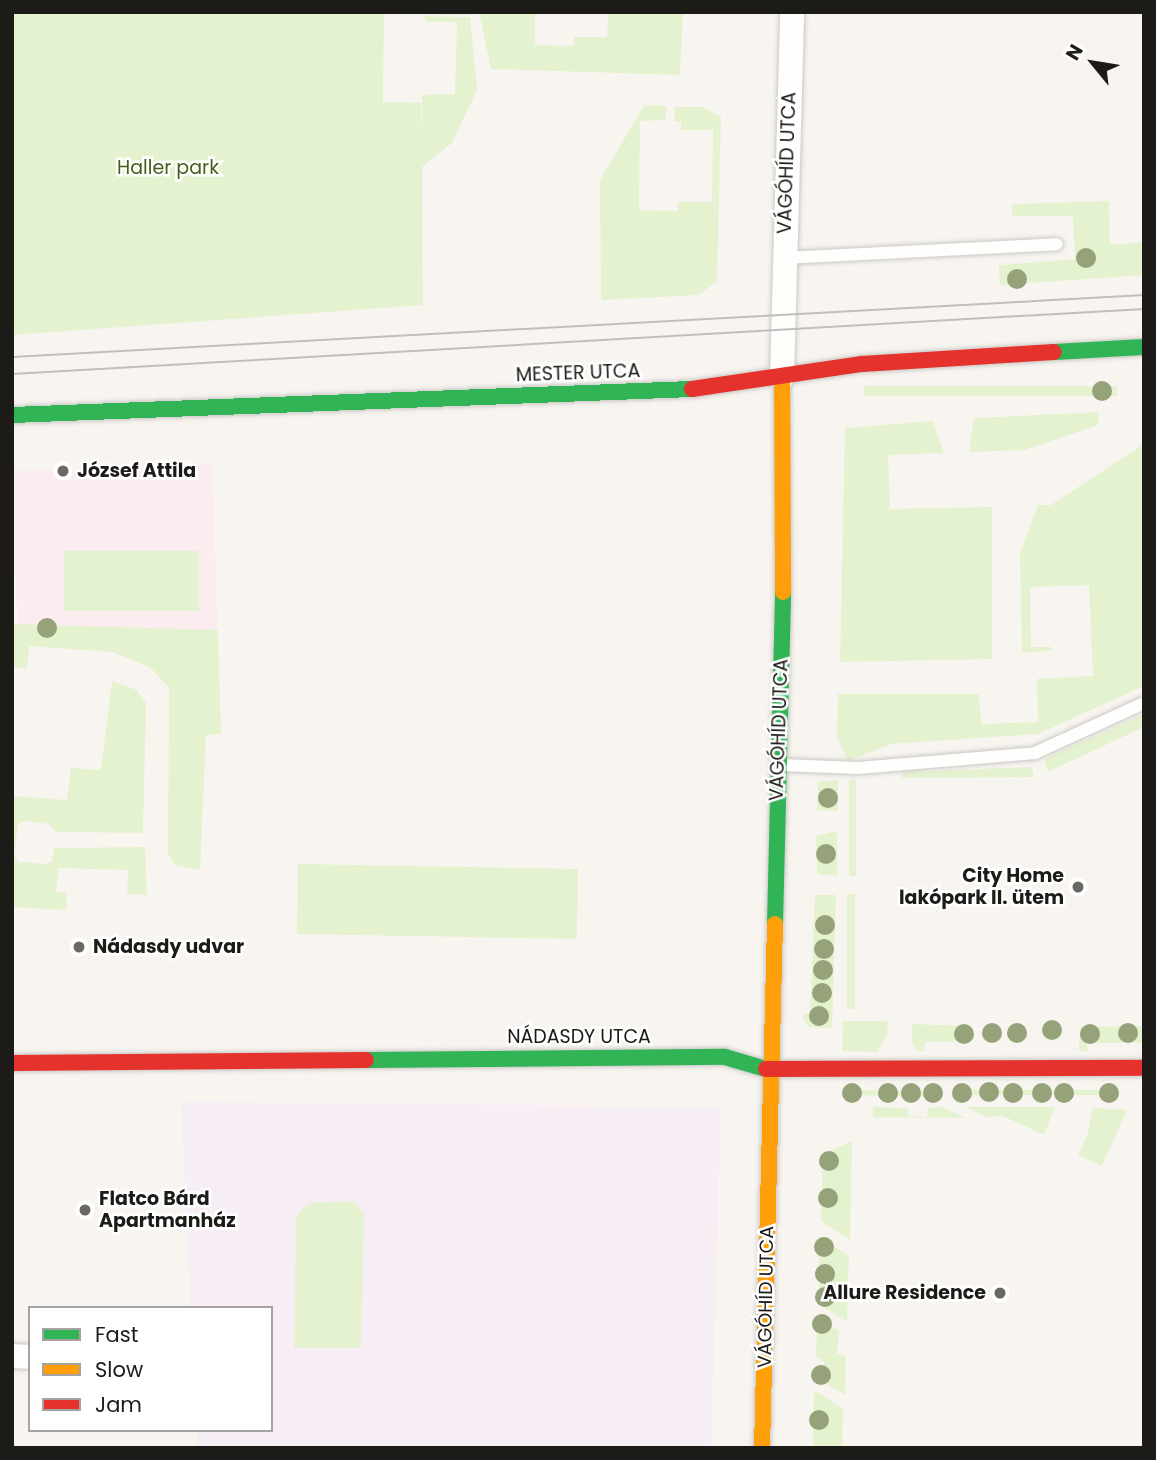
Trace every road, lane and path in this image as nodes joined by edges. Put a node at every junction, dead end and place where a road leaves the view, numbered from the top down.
1 (792, 12) edge
2 (1057, 244) dead end
3 (784, 258) junction
4 (1144, 348) edge
5 (782, 377) junction
6 (12, 415) edge
7 (1144, 703) edge
8 (778, 765) junction
9 (12, 1063) edge
10 (1144, 1068) edge
11 (772, 1071) junction
12 (762, 1448) edge

1 - 3 street, VÁGÓHÍD UTCA
2 - 3 lane
3 - 5 street, VÁGÓHÍD UTCA
4 - 5 street, MESTER UTCA
5 - 6 street, MESTER UTCA
5 - 8 street, VÁGÓHÍD UTCA
7 - 8 lane
8 - 11 street, VÁGÓHÍD UTCA
9 - 11 street, NÁDASDY UTCA
10 - 11 street, NÁDASDY UTCA
11 - 12 street, VÁGÓHÍD UTCA

